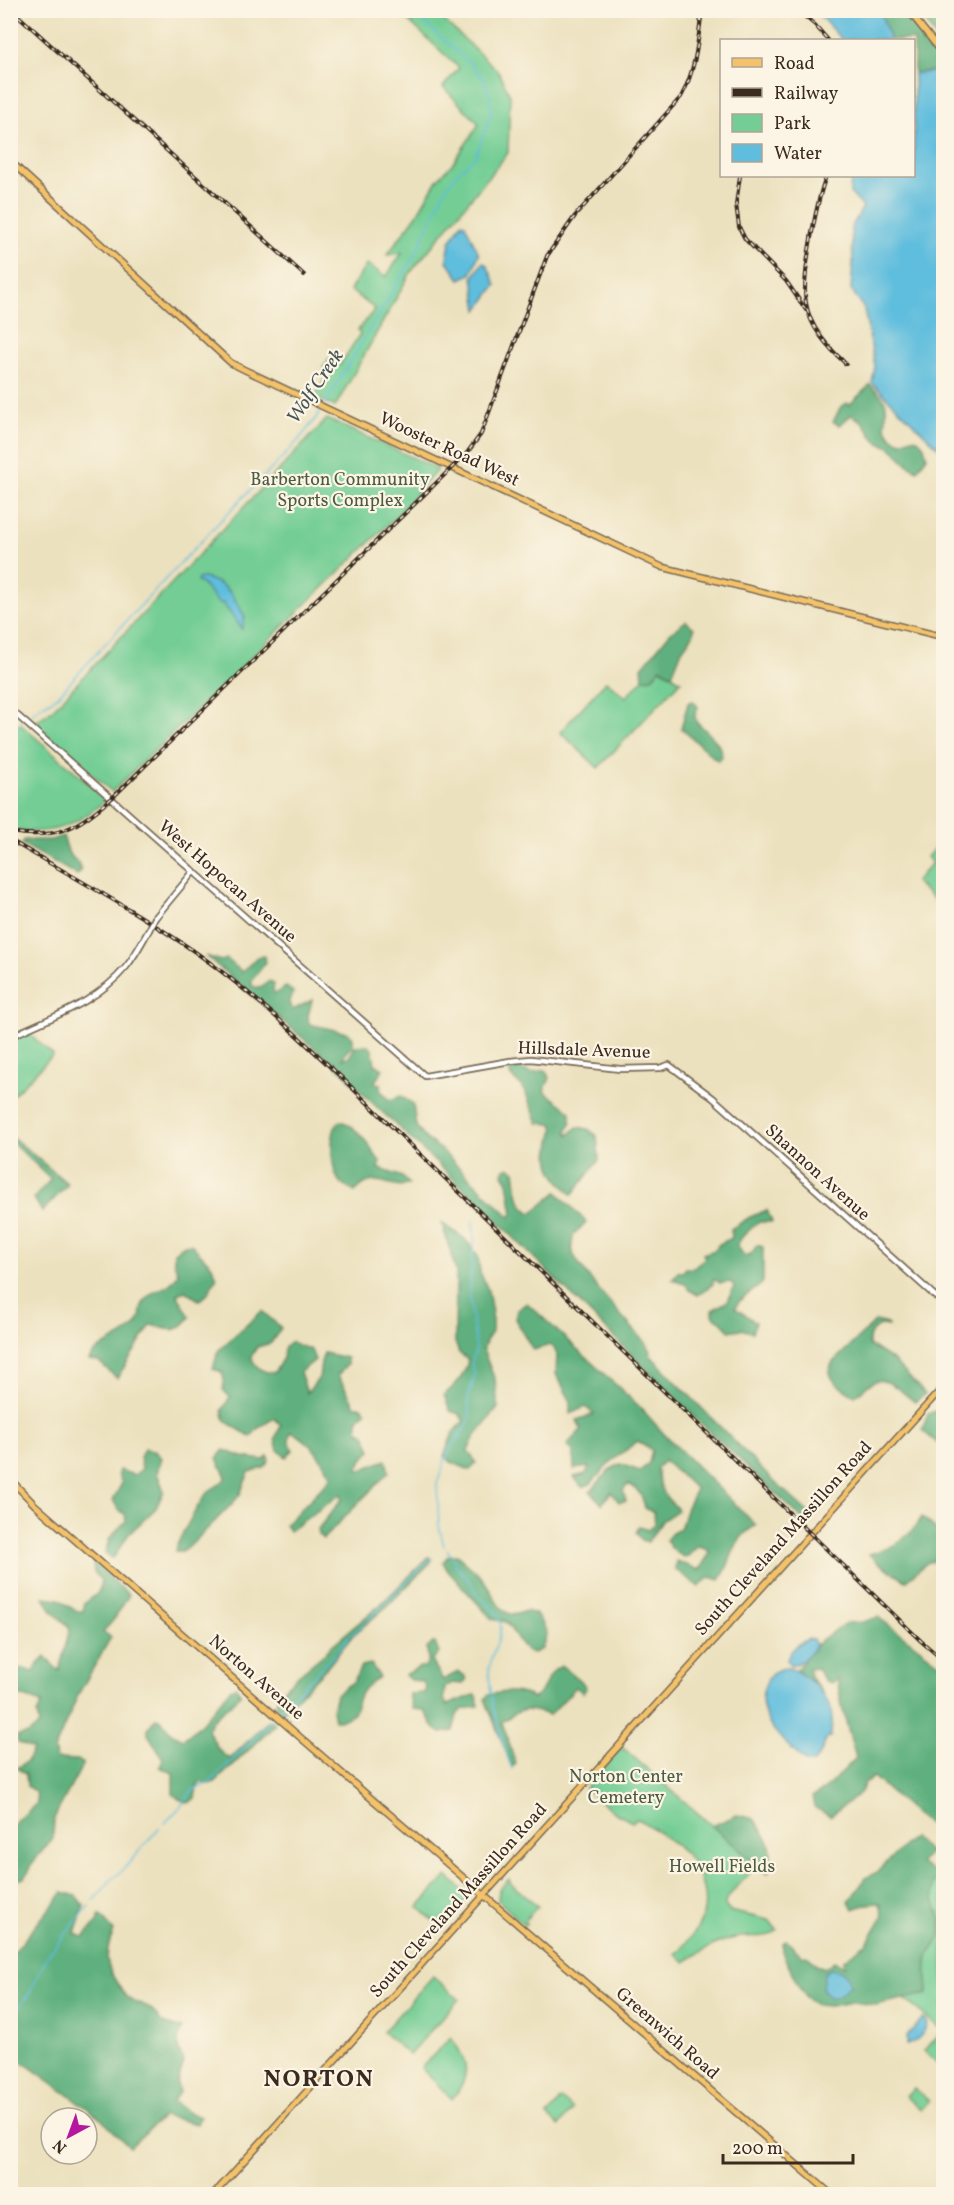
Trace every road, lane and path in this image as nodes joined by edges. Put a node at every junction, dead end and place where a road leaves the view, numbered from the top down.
1 (908, 10) edge
2 (944, 55) edge
3 (10, 161) edge
4 (944, 637) edge
5 (10, 709) edge
6 (194, 871) junction
7 (10, 1037) edge
8 (669, 1065) joint
9 (425, 1076) joint
10 (944, 1304) edge
11 (944, 1386) edge
12 (10, 1479) edge
13 (484, 1896) junction
14 (214, 2194) edge
15 (831, 2194) edge

1 - 2 main road
3 - 4 main road, Wooster Road West
5 - 6 street, West Hopocan Avenue
6 - 7 street, bridge
6 - 9 street, West Hopocan Avenue
8 - 9 street, Hillsdale Avenue
8 - 10 street, Shannon Avenue
11 - 13 main road, South Cleveland Massillon Road
12 - 13 main road, Norton Avenue
13 - 14 main road, South Cleveland Massillon Road
13 - 15 main road, Greenwich Road

